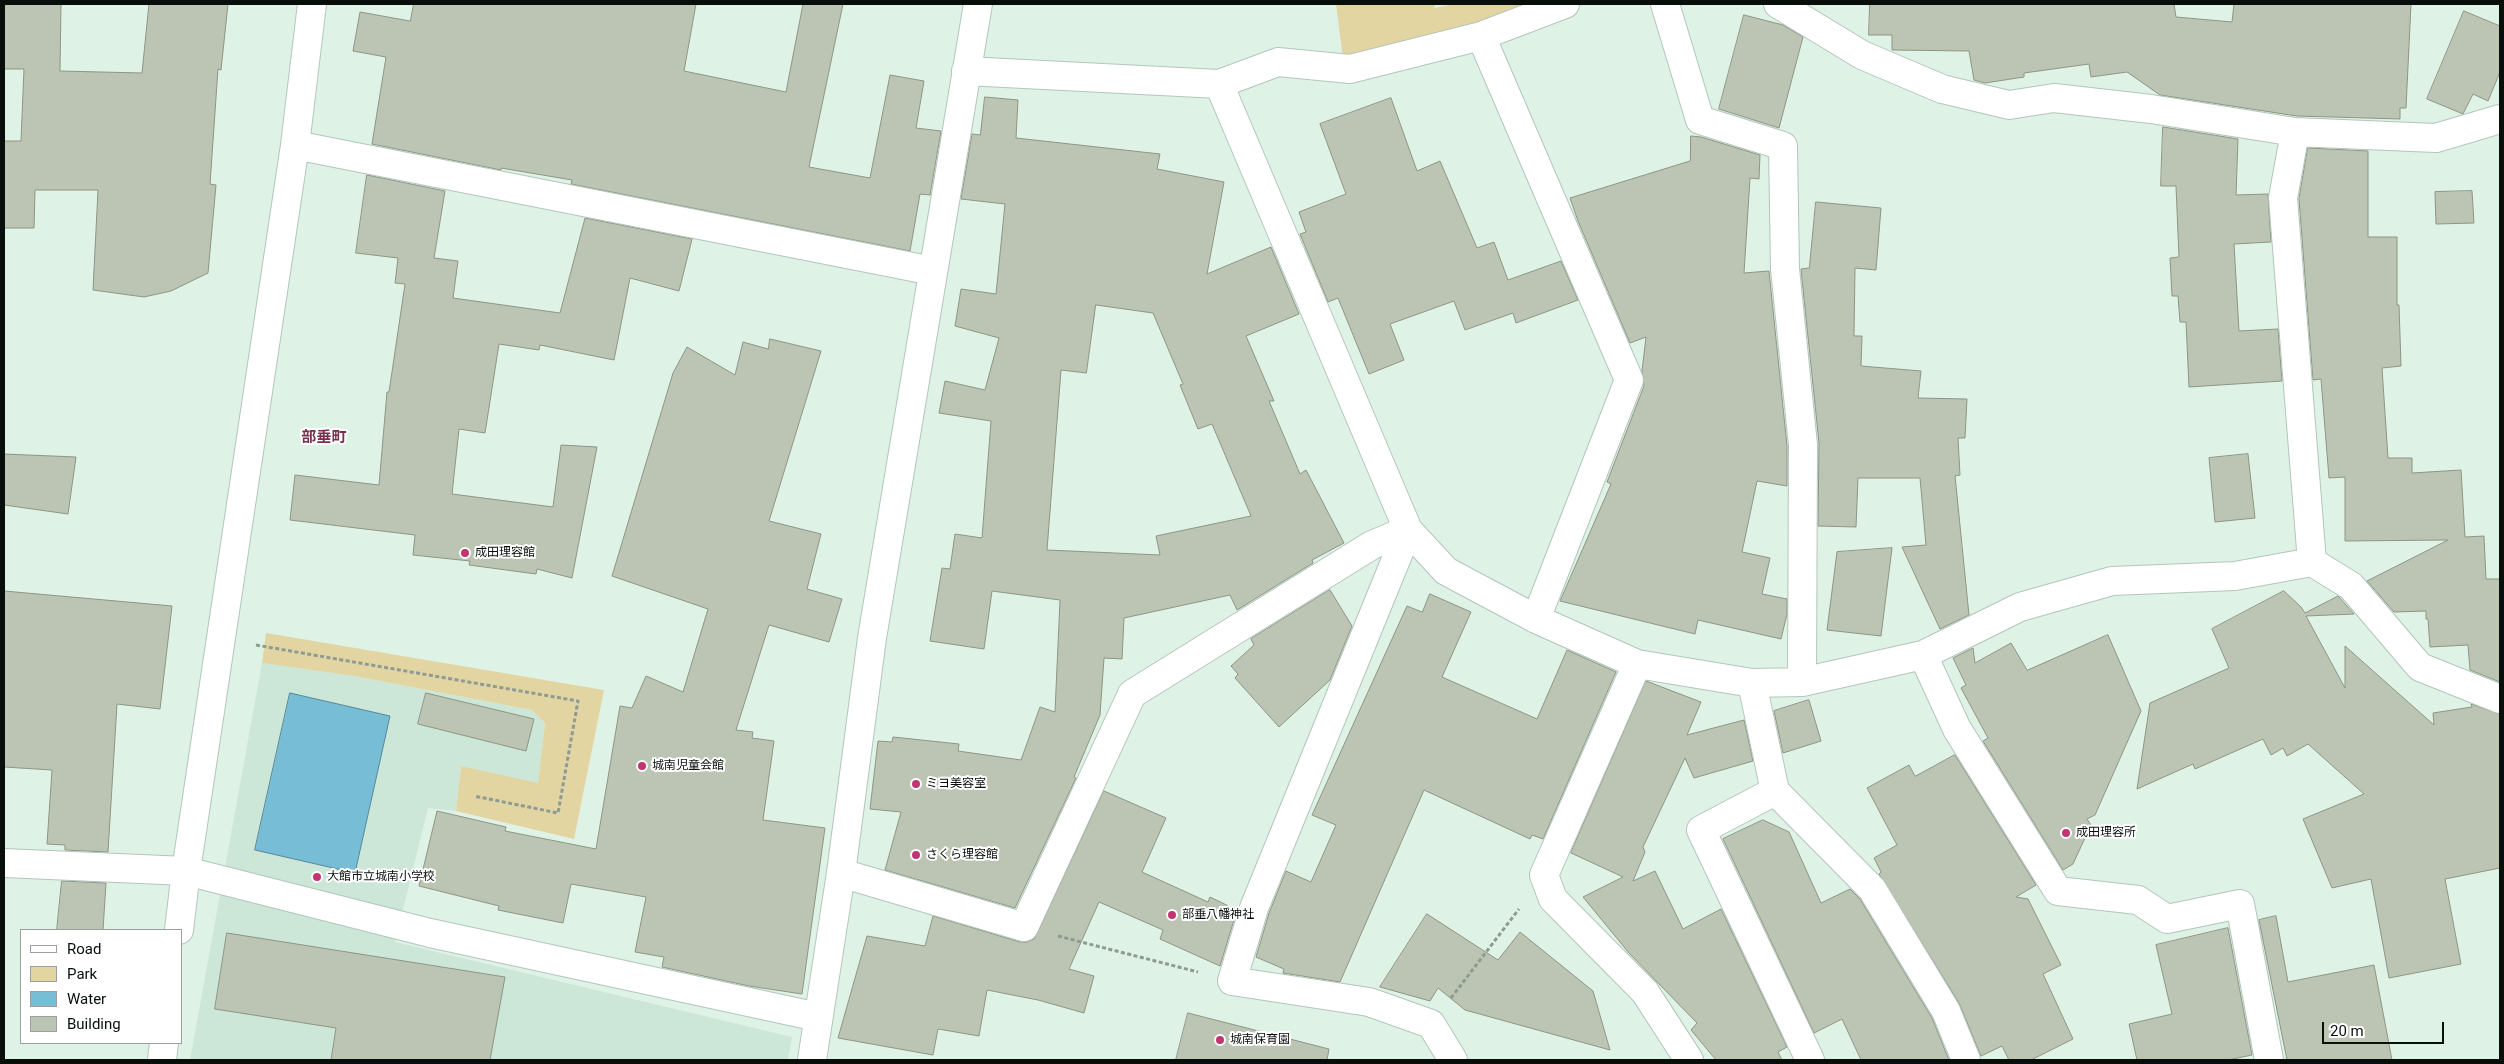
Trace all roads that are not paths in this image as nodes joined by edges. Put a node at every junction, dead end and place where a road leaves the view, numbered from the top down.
1 (312, 4) edge
2 (978, 4) edge
3 (1565, 4) edge
4 (1665, 4) edge
5 (1778, 4) edge
6 (1481, 36) junction
7 (966, 71) junction
8 (1219, 84) junction
9 (2500, 119) edge
10 (2295, 132) junction
11 (295, 144) junction
12 (933, 271) junction
13 (1408, 530) junction
14 (2312, 562) junction
15 (1536, 620) junction
16 (1923, 655) junction
17 (1637, 664) junction
18 (1802, 682) junction
19 (1752, 683) junction
20 (2500, 699) edge
21 (1775, 791) junction
22 (4, 863) edge
23 (186, 871) junction
24 (841, 873) junction
25 (179, 929) edge
26 (818, 1017) junction
27 (164, 1044) edge
28 (162, 1060) edge
29 (812, 1060) edge
30 (1453, 1060) edge
31 (1688, 1060) edge
32 (1810, 1060) edge
33 (1966, 1060) edge
34 (2269, 1060) edge

1 - 11 street
2 - 7 street
3 - 6 street
4 - 18 street
5 - 10 street
6 - 8 street
6 - 15 street
7 - 8 street
7 - 12 street
8 - 13 street
9 - 10 street
10 - 14 street
11 - 12 street
11 - 23 street
12 - 24 street
13 - 15 street
13 - 24 street
13 - 30 street
14 - 16 street
14 - 20 street
15 - 17 street
16 - 18 street
16 - 34 street
17 - 19 street
17 - 31 street
18 - 19 street
19 - 21 street
21 - 32 street
21 - 33 street
22 - 23 street
23 - 25 street
23 - 26 street
24 - 26 street
26 - 29 street
27 - 28 street

